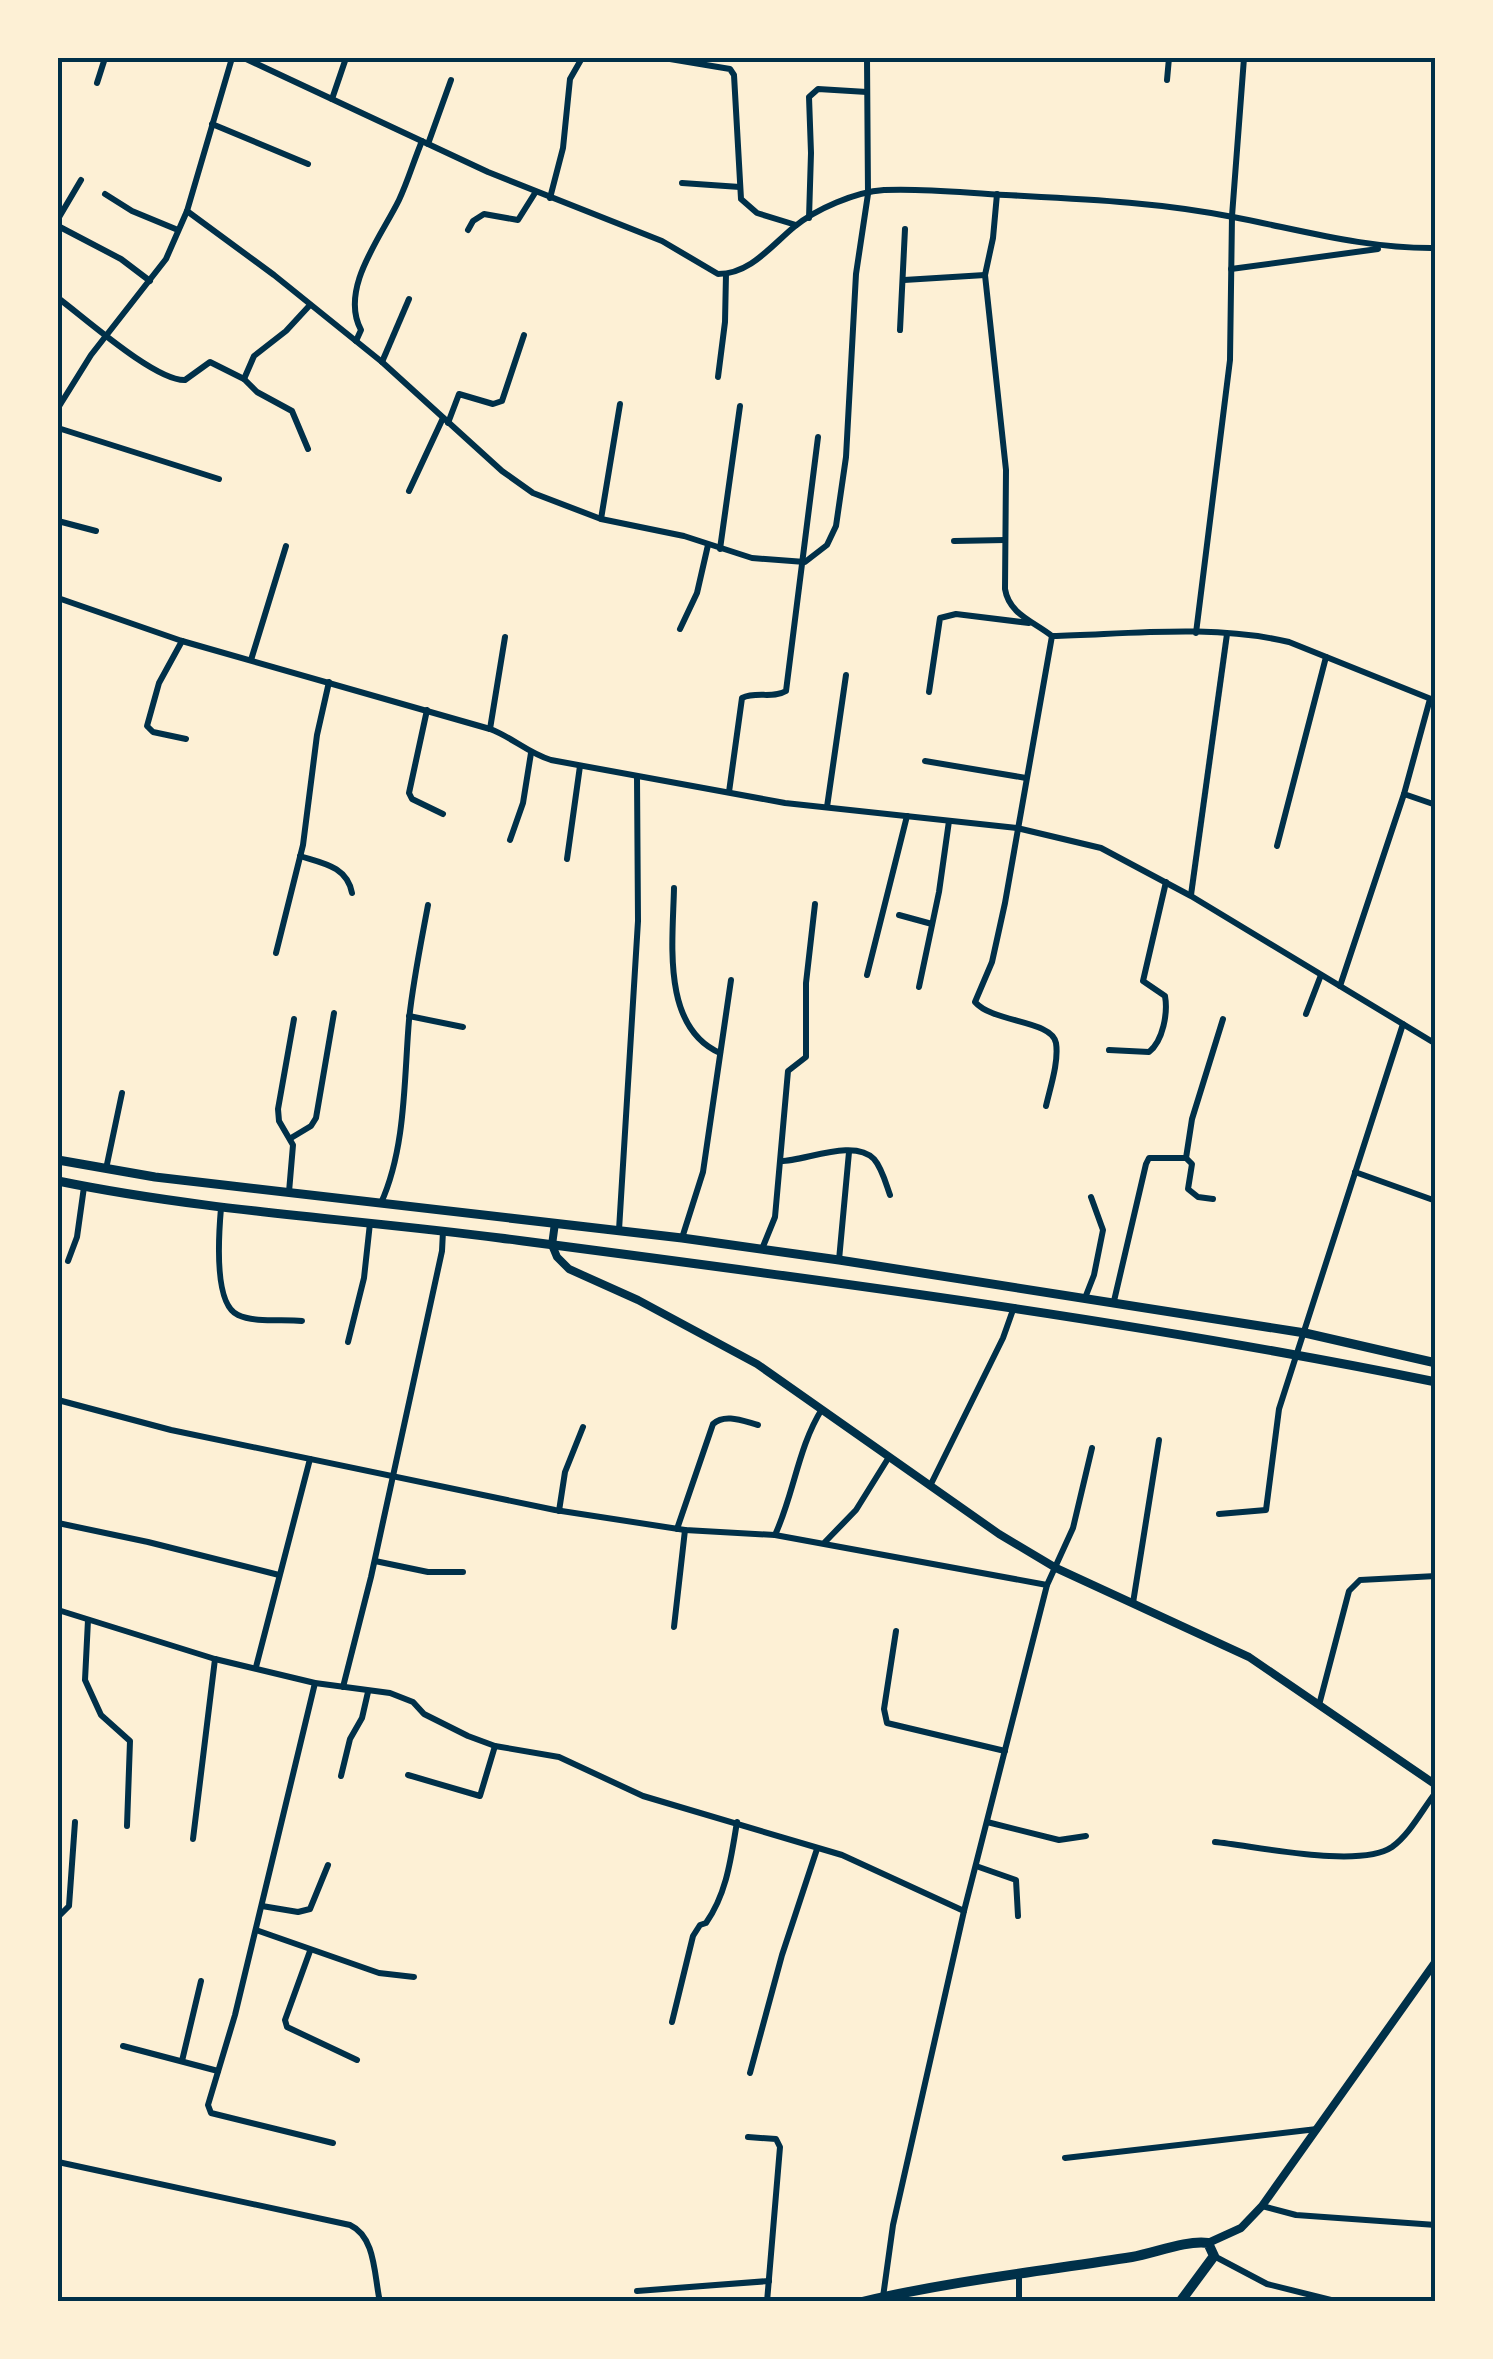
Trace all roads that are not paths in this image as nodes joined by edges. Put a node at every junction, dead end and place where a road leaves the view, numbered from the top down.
1 (105, 58) edge
2 (232, 58) edge
3 (244, 58) edge
4 (346, 58) edge
5 (582, 58) edge
6 (664, 58) edge
7 (866, 58) edge
8 (1169, 58) edge
9 (1244, 58) edge
10 (450, 80) dead end
11 (1167, 80) dead end
12 (97, 83) dead end
13 (867, 92) junction
14 (332, 100) junction
15 (212, 124) junction
16 (425, 142) junction
17 (308, 164) dead end
18 (81, 180) dead end
19 (682, 183) dead end
20 (740, 188) junction
21 (535, 192) junction
22 (105, 194) dead end
23 (868, 194) junction
24 (996, 194) junction
25 (550, 198) junction
26 (187, 211) junction
27 (1232, 216) junction
28 (808, 219) junction
29 (58, 223) edge
30 (796, 226) junction
31 (906, 229) dead end
32 (178, 230) junction
33 (468, 230) dead end
34 (1384, 248) junction
35 (1436, 248) edge
36 (1231, 268) junction
37 (726, 274) junction
38 (984, 276) junction
39 (904, 280) junction
40 (150, 281) junction
41 (58, 298) edge
42 (409, 298) dead end
43 (310, 304) junction
44 (900, 330) dead end
45 (107, 334) junction
46 (524, 334) dead end
47 (356, 340) junction
48 (382, 362) junction
49 (718, 377) dead end
50 (244, 379) junction
51 (58, 404) edge
52 (620, 404) dead end
53 (740, 406) dead end
54 (445, 420) junction
55 (58, 428) edge
56 (818, 437) dead end
57 (308, 449) dead end
58 (219, 479) dead end
59 (408, 492) dead end
60 (601, 519) junction
61 (58, 521) edge
62 (96, 531) dead end
63 (1005, 540) junction
64 (954, 542) dead end
65 (708, 545) junction
66 (286, 546) dead end
67 (720, 549) junction
68 (805, 562) junction
69 (58, 598) edge
70 (1036, 623) junction
71 (680, 629) dead end
72 (1196, 632) junction
73 (1227, 634) junction
74 (1052, 636) junction
75 (505, 638) dead end
76 (182, 641) junction
77 (1326, 657) junction
78 (251, 660) junction
79 (846, 675) dead end
80 (329, 682) junction
81 (930, 692) dead end
82 (1433, 700) edge
83 (427, 710) junction
84 (490, 728) junction
85 (186, 740) dead end
86 (531, 753) junction
87 (925, 760) dead end
88 (580, 766) junction
89 (637, 777) junction
90 (1026, 778) junction
91 (728, 792) junction
92 (1404, 794) junction
93 (1436, 805) edge
94 (826, 807) junction
95 (443, 814) dead end
96 (907, 816) junction
97 (949, 821) junction
98 (1017, 828) junction
99 (510, 840) dead end
100 (1277, 846) dead end
101 (300, 856) junction
102 (567, 859) dead end
103 (1166, 882) junction
104 (674, 888) dead end
105 (352, 893) dead end
106 (1191, 896) junction
107 (815, 904) dead end
108 (428, 905) dead end
109 (899, 914) dead end
110 (932, 924) junction
111 (276, 953) dead end
112 (867, 975) dead end
113 (1321, 975) junction
114 (732, 980) dead end
115 (1340, 986) junction
116 (919, 987) dead end
117 (334, 1013) dead end
118 (1306, 1014) dead end
119 (410, 1016) junction
120 (294, 1019) dead end
121 (1223, 1019) dead end
122 (1402, 1024) junction
123 (463, 1026) dead end
124 (1436, 1033) edge
125 (1434, 1043) edge
126 (1109, 1050) dead end
127 (720, 1053) junction
128 (122, 1093) dead end
129 (1046, 1106) dead end
130 (290, 1138) junction
131 (848, 1152) junction
132 (1186, 1158) junction
133 (58, 1160) edge
134 (781, 1160) junction
135 (106, 1170) junction
136 (1355, 1172) junction
137 (58, 1182) edge
138 (84, 1187) junction
139 (289, 1192) junction
140 (890, 1195) dead end
141 (1091, 1196) dead end
142 (1213, 1199) dead end
143 (1436, 1201) edge
144 (381, 1203) junction
145 (220, 1208) junction
146 (370, 1222) junction
147 (555, 1223) junction
148 (442, 1231) junction
149 (619, 1231) junction
150 (682, 1238) junction
151 (552, 1245) junction
152 (762, 1250) junction
153 (839, 1260) junction
154 (68, 1262) dead end
155 (1085, 1298) junction
156 (1114, 1301) junction
157 (1014, 1307) junction
158 (302, 1320) dead end
159 (1305, 1333) junction
160 (348, 1342) dead end
161 (1298, 1355) junction
162 (1436, 1363) edge
163 (1436, 1382) edge
164 (58, 1400) edge
165 (822, 1409) junction
166 (758, 1425) dead end
167 (584, 1427) dead end
168 (1159, 1440) dead end
169 (1092, 1448) dead end
170 (889, 1456) junction
171 (310, 1459) junction
172 (392, 1476) junction
173 (930, 1486) junction
174 (559, 1510) junction
175 (1220, 1514) dead end
176 (58, 1523) edge
177 (681, 1530) junction
178 (775, 1534) junction
179 (824, 1542) junction
180 (375, 1560) junction
181 (1056, 1568) junction
182 (463, 1572) dead end
183 (279, 1576) junction
184 (1436, 1576) edge
185 (1047, 1585) junction
186 (1133, 1603) junction
187 (58, 1610) edge
188 (88, 1620) junction
189 (674, 1627) dead end
190 (896, 1631) dead end
191 (215, 1659) junction
192 (256, 1667) junction
193 (315, 1683) junction
194 (343, 1687) junction
195 (368, 1692) junction
196 (1319, 1705) junction
197 (495, 1746) junction
198 (1005, 1751) junction
199 (408, 1775) dead end
200 (341, 1776) dead end
201 (1436, 1788) edge
202 (74, 1822) dead end
203 (737, 1822) junction
204 (987, 1822) junction
205 (127, 1826) dead end
206 (1086, 1836) dead end
207 (192, 1840) dead end
208 (1215, 1842) dead end
209 (817, 1849) junction
210 (328, 1865) dead end
211 (976, 1866) junction
212 (262, 1906) junction
213 (964, 1911) junction
214 (1018, 1916) dead end
215 (58, 1918) edge
216 (256, 1930) junction
217 (310, 1950) junction
218 (1436, 1960) edge
219 (414, 1977) dead end
220 (201, 1981) dead end
221 (672, 2022) dead end
222 (124, 2046) dead end
223 (357, 2060) dead end
224 (182, 2061) junction
225 (218, 2070) junction
226 (750, 2073) dead end
227 (1317, 2128) junction
228 (748, 2138) dead end
229 (332, 2143) dead end
230 (1065, 2158) dead end
231 (58, 2162) edge
232 (1262, 2206) junction
233 (1436, 2225) edge
234 (1208, 2243) junction
235 (1214, 2256) junction
236 (1019, 2274) junction
237 (769, 2281) junction
238 (636, 2291) dead end
239 (883, 2297) junction
240 (863, 2301) edge
241 (380, 2302) edge
242 (767, 2302) edge
243 (1019, 2302) edge
244 (1180, 2302) edge
245 (1339, 2302) edge

1 - 12 street
2 - 15 street
3 - 14 street
4 - 14 street
5 - 25 street
6 - 20 street
7 - 13 street
8 - 11 street
9 - 27 street
10 - 16 street
13 - 23 street
13 - 28 street
14 - 16 street
15 - 17 street
15 - 26 street
16 - 21 street
16 - 47 street
18 - 29 street
19 - 20 street
20 - 30 street
21 - 25 street
21 - 33 street
22 - 32 street
23 - 24 street
23 - 28 street
23 - 68 street
24 - 27 street
24 - 38 street
25 - 37 street
26 - 32 street
26 - 43 street
27 - 34 street
27 - 36 street
28 - 30 street
29 - 40 street
30 - 37 street
31 - 39 street
32 - 40 street
34 - 35 street
34 - 36 street
36 - 72 street
37 - 49 street
38 - 39 street
38 - 63 street
39 - 44 street
40 - 45 street
41 - 45 street
42 - 48 street
43 - 47 street
43 - 50 street
45 - 50 street
45 - 51 street
46 - 54 street
47 - 48 street
48 - 54 street
50 - 57 street
52 - 60 street
53 - 67 street
54 - 59 street
54 - 60 street
55 - 58 street
56 - 68 street
60 - 65 street
61 - 62 street
63 - 64 street
63 - 70 street
65 - 67 street
65 - 71 street
66 - 78 street
67 - 68 street
68 - 91 street
69 - 76 street
70 - 74 street
70 - 81 street
72 - 73 street
72 - 74 street
73 - 77 street
73 - 106 street
74 - 90 street
75 - 84 street
76 - 78 street
76 - 85 street
77 - 82 street
77 - 100 street
78 - 80 street
79 - 94 street
80 - 83 street
80 - 101 street
82 - 92 street
83 - 84 street
83 - 95 street
84 - 86 street
86 - 88 street
86 - 99 street
87 - 90 street
88 - 89 street
88 - 102 street
89 - 91 street
89 - 149 street
90 - 98 street
91 - 94 street
92 - 93 street
92 - 115 street
94 - 96 street
96 - 97 street
96 - 112 street
97 - 98 street
97 - 110 street
98 - 103 street
98 - 129 street
101 - 105 street
101 - 111 street
103 - 106 street
103 - 126 street
104 - 127 street
106 - 113 street
107 - 134 street
108 - 119 street
109 - 110 street
110 - 116 street
113 - 115 street
113 - 118 street
114 - 127 street
115 - 122 street
117 - 130 street
119 - 123 street
119 - 144 street
120 - 130 street
121 - 132 street
122 - 125 street
122 - 136 street
124 - 125 street
127 - 150 street
128 - 135 street
130 - 139 street
131 - 134 street
131 - 140 street
131 - 153 street
132 - 142 street
132 - 156 street
133 - 135 main road
134 - 152 street
135 - 139 main road
136 - 143 street
136 - 159 street
137 - 138 main road
138 - 145 main road
138 - 154 street
139 - 144 main road
141 - 155 street
144 - 147 main road
145 - 146 main road
145 - 158 street
146 - 148 main road
146 - 160 street
147 - 149 main road
147 - 151 street
148 - 151 main road
148 - 172 street
149 - 150 main road
150 - 152 main road
151 - 157 main road
151 - 165 street
152 - 153 main road
153 - 155 main road
155 - 156 main road
156 - 159 main road
157 - 161 main road
157 - 173 street
159 - 161 street
159 - 162 main road
161 - 163 main road
161 - 175 street
164 - 171 street
165 - 170 street
165 - 178 street
166 - 177 street
167 - 174 street
168 - 186 street
169 - 181 street
170 - 173 street
170 - 179 street
171 - 172 street
171 - 183 street
172 - 174 street
172 - 180 street
173 - 181 street
174 - 177 street
176 - 183 street
177 - 178 street
177 - 189 street
178 - 179 street
179 - 185 street
180 - 182 street
180 - 194 street
181 - 185 street
181 - 186 street
183 - 192 street
184 - 196 street
185 - 198 street
186 - 196 street
187 - 188 street
188 - 191 street
188 - 205 street
190 - 198 street
191 - 192 street
191 - 207 street
192 - 193 street
193 - 194 street
193 - 212 street
194 - 195 street
195 - 197 street
195 - 200 street
196 - 201 street
197 - 199 street
197 - 203 street
198 - 204 street
201 - 208 street
202 - 215 street
203 - 209 street
203 - 221 street
204 - 206 street
204 - 211 street
209 - 213 street
209 - 226 street
210 - 212 street
211 - 213 street
211 - 214 street
212 - 216 street
213 - 239 street
216 - 217 street
216 - 225 street
217 - 219 street
217 - 223 street
218 - 227 street
220 - 224 street
222 - 224 street
224 - 225 street
225 - 229 street
227 - 230 street
227 - 232 street
228 - 237 street
231 - 241 street
232 - 233 street
232 - 234 street
234 - 235 main road
234 - 236 main road
235 - 244 main road
235 - 245 street
236 - 239 main road
236 - 243 street
237 - 238 street
237 - 242 street
239 - 240 main road

